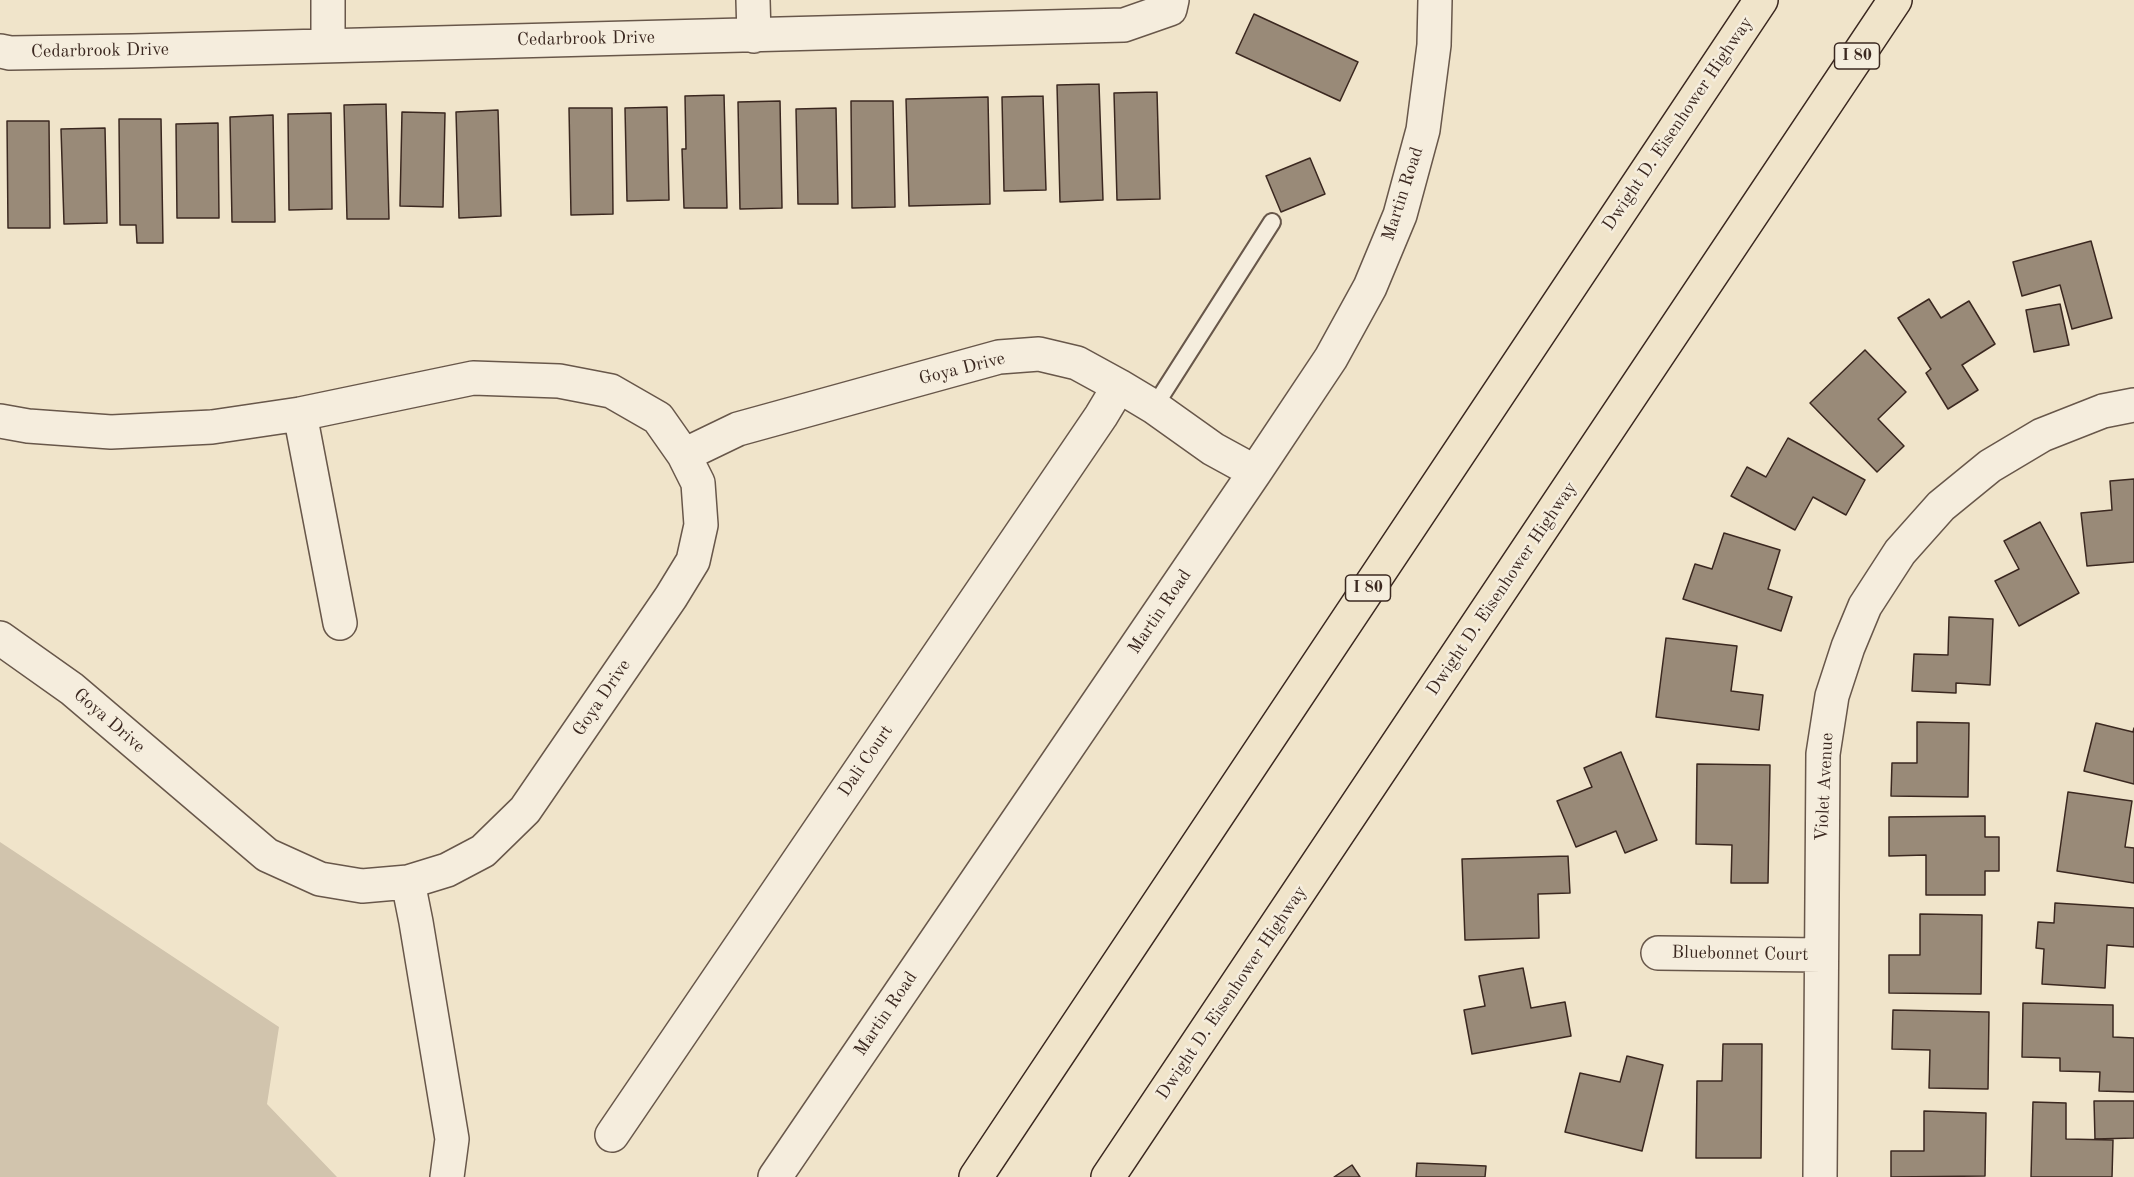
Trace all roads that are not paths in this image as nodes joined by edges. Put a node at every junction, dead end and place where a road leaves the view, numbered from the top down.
1 (328, 0) edge
2 (753, 0) edge
3 (1435, 0) edge
4 (1761, 0) edge
5 (1895, 0) edge
6 (1171, 4) edge
7 (754, 36) junction
8 (328, 45) junction
9 (0, 51) edge
10 (1272, 222) dead end
11 (1119, 386) junction
12 (2134, 405) edge
13 (1154, 407) junction
14 (300, 414) junction
15 (0, 421) edge
16 (684, 455) junction
17 (1255, 472) junction
18 (340, 623) dead end
19 (0, 638) edge
20 (408, 882) junction
21 (1658, 954) dead end
22 (1821, 955) junction
23 (612, 1135) dead end
24 (447, 1177) edge
25 (775, 1177) edge
26 (976, 1177) edge
27 (1108, 1177) edge
28 (1820, 1177) edge

1 - 8 street
2 - 7 street
3 - 17 street, Martin Road
4 - 26 highway, Dwight D. Eisenhower Highway / I 80
5 - 27 highway, Dwight D. Eisenhower Highway / I 80
6 - 7 street, Cedarbrook Drive
7 - 8 street, Cedarbrook Drive
8 - 9 street, Cedarbrook Drive
10 - 13 lane
11 - 13 street, Goya Drive
11 - 16 street, Goya Drive
11 - 23 street, Dali Court
12 - 22 street, Violet Avenue
13 - 17 street, Goya Drive
14 - 15 street, Goya Drive
14 - 16 street, Goya Drive
14 - 18 street
16 - 20 street, Goya Drive
17 - 25 street, Martin Road
19 - 20 street, Goya Drive
20 - 24 street
21 - 22 street, Bluebonnet Court
22 - 28 street, Violet Avenue

